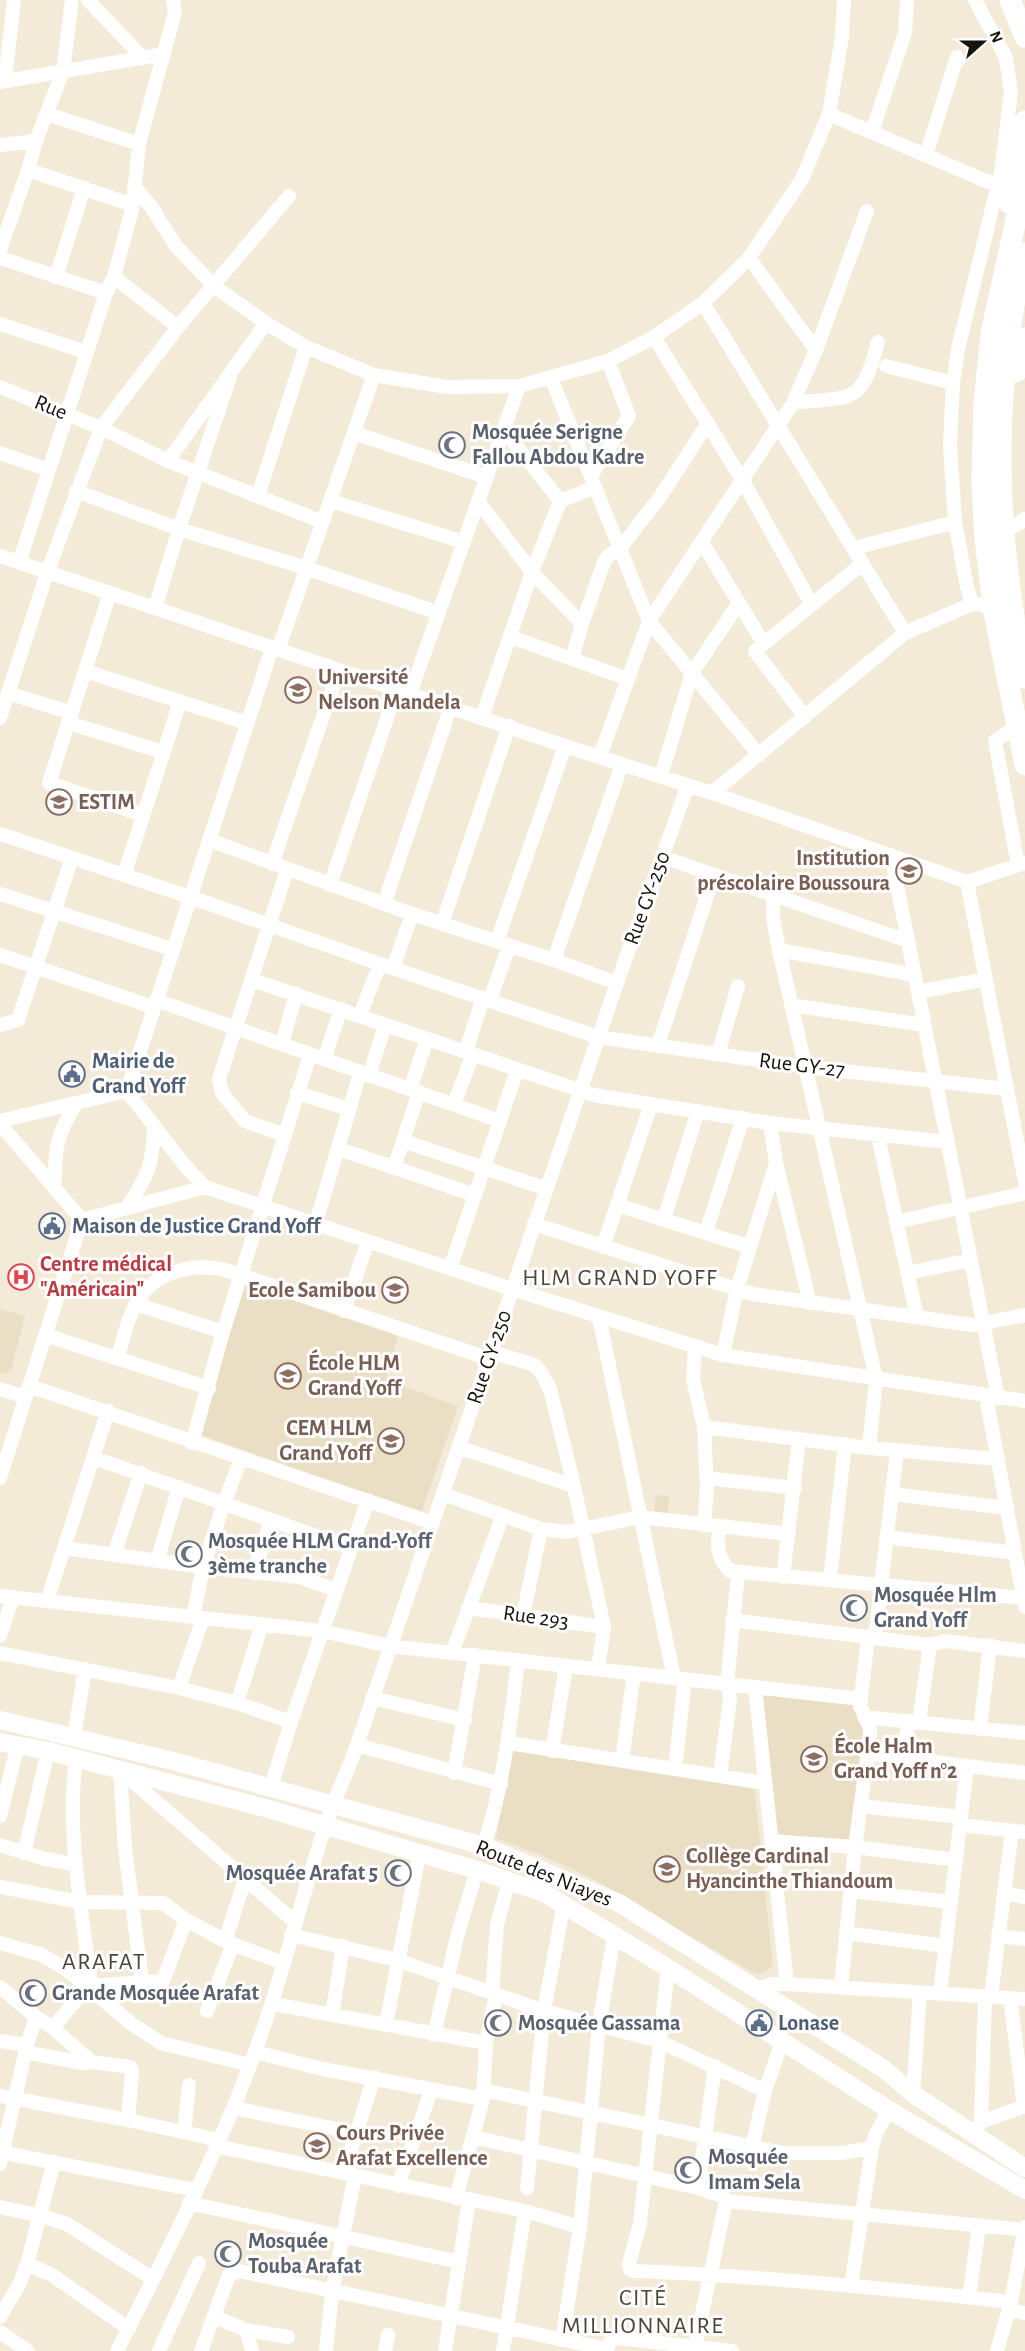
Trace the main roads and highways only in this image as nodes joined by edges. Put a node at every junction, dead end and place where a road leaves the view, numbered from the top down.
1 (1010, 0) edge
2 (1025, 37) edge
3 (1025, 121) edge
4 (1025, 187) edge
5 (1025, 253) edge
6 (991, 333) junction
7 (1025, 338) edge
8 (1001, 473) junction
9 (1019, 623) edge
10 (1025, 678) edge
11 (1025, 765) edge
12 (0, 1720) edge
13 (0, 1742) edge
14 (1025, 2168) edge
15 (1025, 2190) edge

1 - 2 highway
3 - 6 highway
4 - 6 highway
5 - 8 highway
6 - 11 highway
7 - 8 highway
8 - 9 highway
9 - 10 highway
12 - 14 main road, Route des Niayes
13 - 15 main road, Route des Niayes

